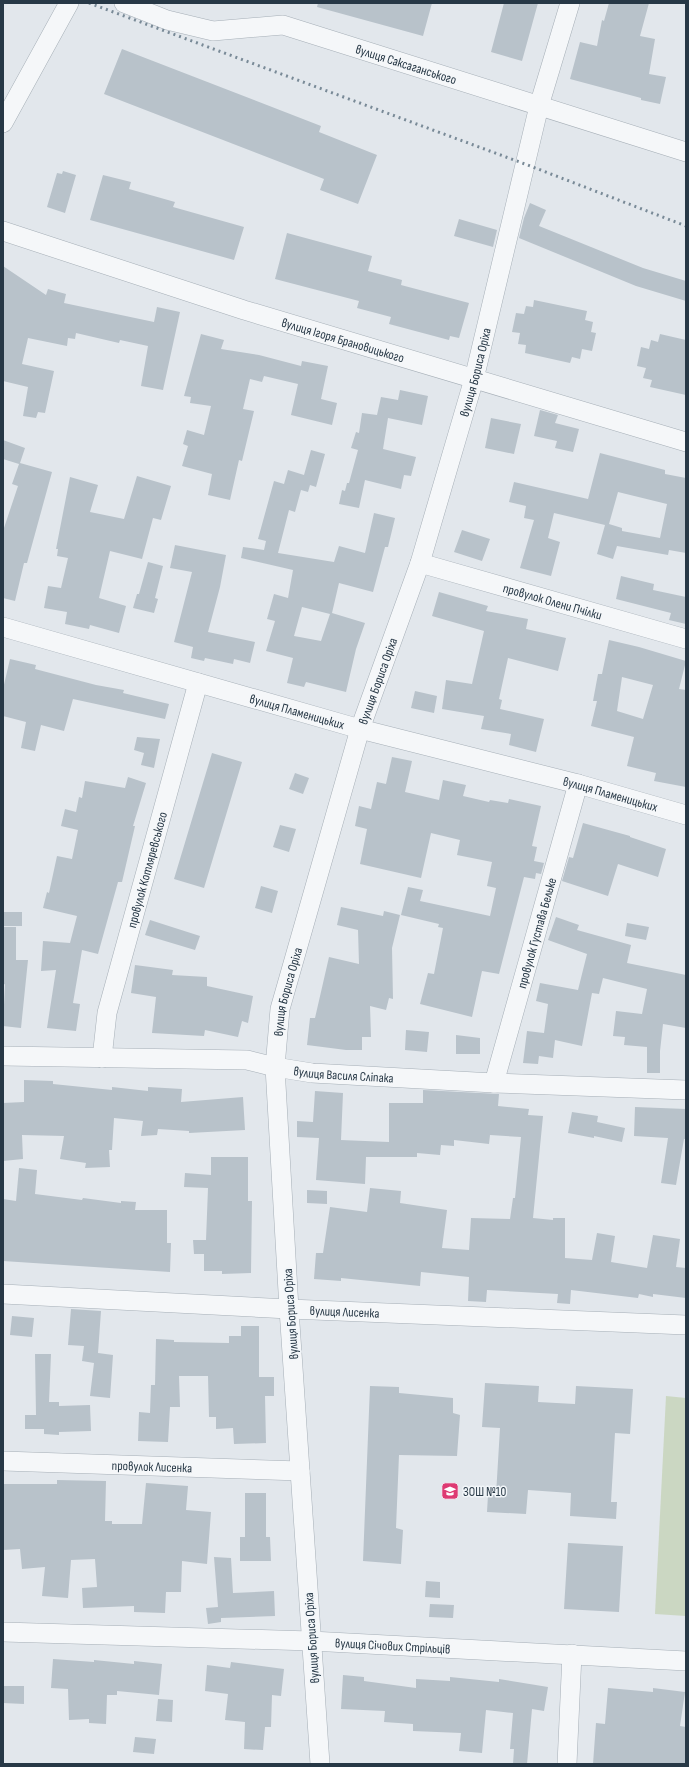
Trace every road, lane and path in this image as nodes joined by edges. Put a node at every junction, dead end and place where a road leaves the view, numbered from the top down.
1 (69, 3) edge
2 (124, 3) edge
3 (570, 3) edge
4 (539, 106) junction
5 (3, 123) edge
6 (686, 152) edge
7 (3, 231) edge
8 (474, 379) junction
9 (686, 442) edge
10 (420, 563) junction
11 (3, 627) edge
12 (686, 639) edge
13 (198, 683) junction
14 (360, 729) junction
15 (578, 784) junction
16 (686, 815) edge
17 (3, 1056) edge
18 (102, 1058) junction
19 (275, 1067) junction
20 (494, 1083) junction
21 (686, 1090) edge
22 (3, 1294) edge
23 (289, 1309) junction
24 (686, 1325) edge
25 (3, 1461) edge
26 (300, 1471) junction
27 (3, 1632) edge
28 (311, 1641) junction
29 (572, 1654) junction
30 (686, 1661) edge
31 (320, 1764) edge
32 (567, 1764) edge

1 - 5 street
2 - 4 street, вулиця Саксаганського
3 - 4 street
4 - 6 street, вулиця Саксаганського
4 - 8 street, вулиця Бориса Оріха
7 - 8 street, вулиця Ігоря Брановицького
8 - 9 street, вулиця Ігоря Брановицького
8 - 10 street, вулиця Бориса Оріха
10 - 12 street, провулок Олени Пчілки
10 - 14 street, вулиця Бориса Оріха
11 - 13 street, вулиця Пламеницьких
13 - 14 street, вулиця Пламеницьких
13 - 18 street, провулок Котляревського
14 - 15 street, вулиця Пламеницьких
14 - 19 street, вулиця Бориса Оріха
15 - 16 street, вулиця Пламеницьких
15 - 20 street, провулок Густава Бельке
17 - 18 street, вулиця Василя Сліпака
18 - 19 street, вулиця Василя Сліпака
19 - 20 street, вулиця Василя Сліпака
19 - 23 street, вулиця Бориса Оріха
20 - 21 street, вулиця Василя Сліпака
22 - 23 street, вулиця Лисенка
23 - 24 street, вулиця Лисенка
23 - 26 street, вулиця Бориса Оріха
25 - 26 street, провулок Лисенка
26 - 28 street, вулиця Бориса Оріха
27 - 28 street, вулиця Січових Стрільців
28 - 29 street, вулиця Січових Стрільців
28 - 31 street, вулиця Бориса Оріха
29 - 30 street, вулиця Січових Стрільців
29 - 32 street

